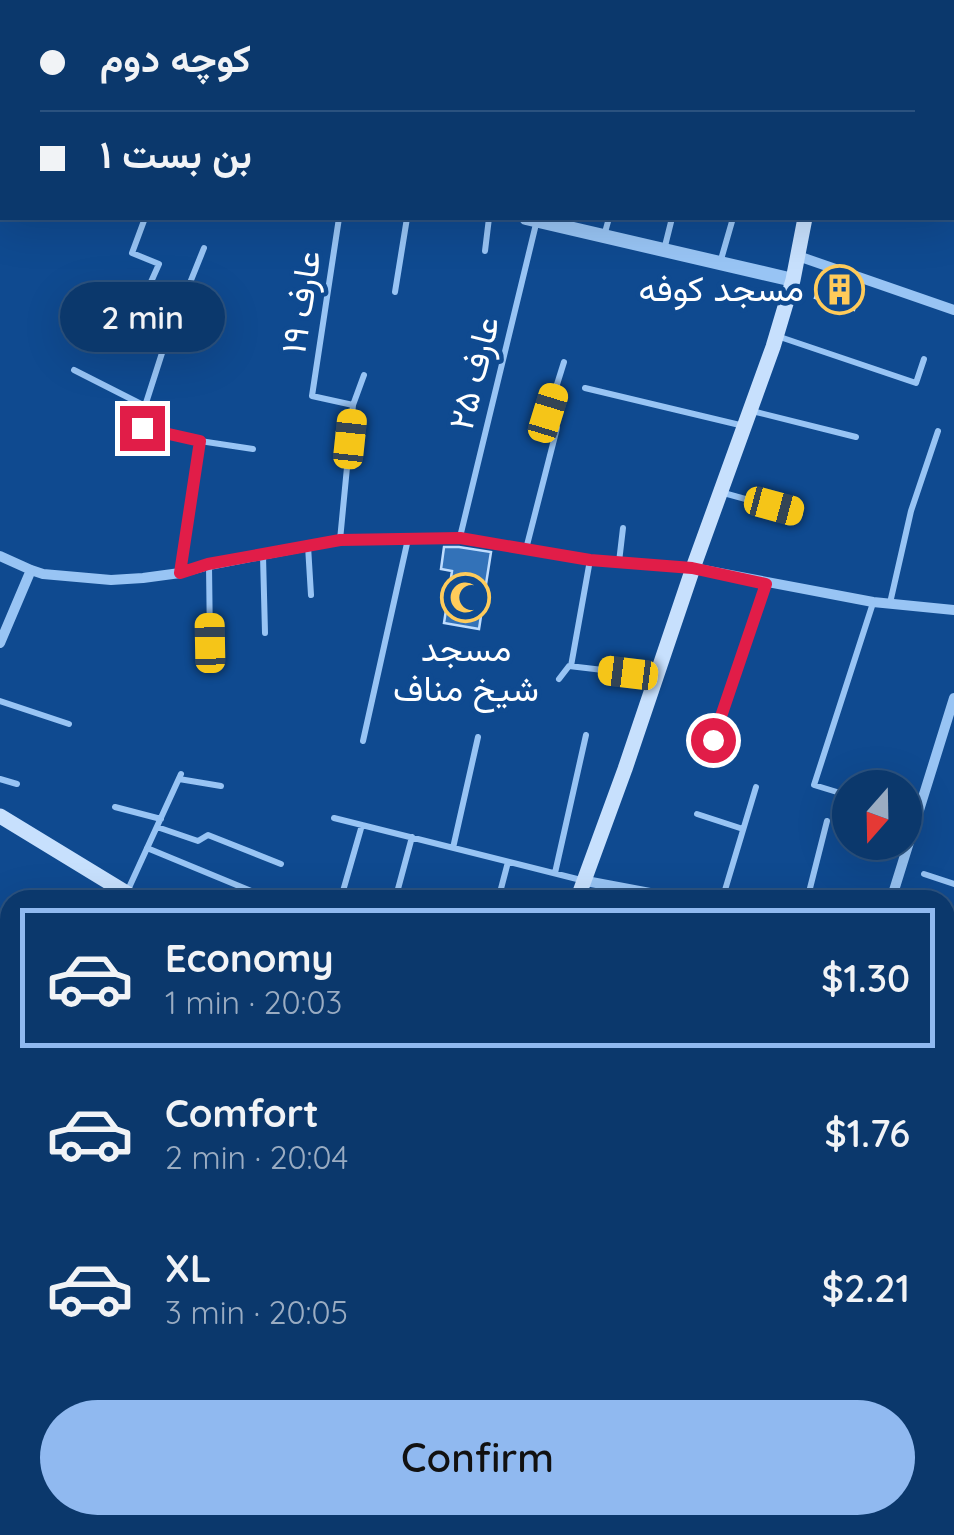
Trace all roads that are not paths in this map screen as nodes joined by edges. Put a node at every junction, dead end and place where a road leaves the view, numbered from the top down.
1 (597, 0) edge
2 (606, 0) edge
3 (144, 220) edge
4 (339, 220) edge
5 (407, 220) edge
6 (489, 220) edge
7 (534, 220) edge
8 (542, 220) edge
9 (608, 220) edge
10 (672, 220) edge
11 (731, 220) edge
12 (805, 220) edge
13 (604, 236) junction
14 (204, 248) dead end
15 (485, 250) dead end
16 (664, 250) junction
17 (798, 256) junction
18 (720, 263) junction
19 (793, 280) junction
20 (396, 292) dead end
21 (954, 310) edge
22 (171, 325) junction
23 (776, 336) junction
24 (924, 359) dead end
25 (564, 362) dead end
26 (74, 370) dead end
27 (364, 374) dead end
28 (585, 388) dead end
29 (354, 405) junction
30 (145, 406) junction
31 (748, 418) junction
32 (938, 431) dead end
33 (856, 437) dead end
34 (200, 441) junction
35 (253, 449) dead end
36 (720, 492) junction
37 (800, 514) dead end
38 (623, 528) dead end
39 (409, 538) junction
40 (460, 538) junction
41 (340, 540) junction
42 (308, 546) junction
43 (526, 549) junction
44 (263, 555) junction
45 (0, 556) edge
46 (590, 560) junction
47 (619, 562) junction
48 (208, 564) junction
49 (692, 568) junction
50 (31, 570) junction
51 (180, 573) junction
52 (766, 584) junction
53 (311, 595) dead end
54 (873, 602) junction
55 (890, 604) junction
56 (954, 610) edge
57 (266, 632) dead end
58 (0, 643) edge
59 (210, 643) dead end
60 (572, 666) junction
61 (656, 676) junction
62 (559, 678) dead end
63 (954, 698) edge
64 (0, 701) edge
65 (69, 724) dead end
66 (586, 735) dead end
67 (478, 738) dead end
68 (363, 740) dead end
69 (713, 740) dead end
70 (0, 780) edge
71 (16, 784) dead end
72 (222, 786) dead end
73 (756, 786) dead end
74 (832, 790) edge
75 (115, 806) dead end
76 (697, 814) dead end
77 (0, 816) edge
78 (334, 818) dead end
79 (827, 821) dead end
80 (159, 823) junction
81 (362, 825) junction
82 (744, 829) junction
83 (412, 838) junction
84 (147, 848) junction
85 (453, 848) junction
86 (508, 862) junction
87 (281, 864) dead end
88 (555, 874) junction
89 (924, 874) dead end
90 (586, 881) junction
91 (954, 884) edge
92 (122, 890) edge
93 (134, 890) edge
94 (249, 890) edge
95 (343, 890) edge
96 (398, 890) edge
97 (501, 890) edge
98 (582, 890) edge
99 (634, 890) edge
100 (725, 890) edge
101 (810, 890) edge
102 (894, 890) edge

1 - 2 lane
3 - 22 lane
4 - 29 lane, عارف ۱۹
5 - 20 lane
6 - 15 lane
7 - 40 lane, عارف ۲۵
8 - 13 street
9 - 13 lane
10 - 16 lane
11 - 18 lane
12 - 17 main road
13 - 16 street
14 - 22 lane
16 - 18 street
17 - 19 main road
17 - 21 street
18 - 19 street
19 - 23 main road
22 - 30 lane
23 - 24 lane
23 - 31 main road
25 - 43 lane
26 - 30 lane
27 - 29 lane
28 - 31 lane
29 - 41 lane
30 - 34 lane
31 - 33 lane
31 - 36 main road
32 - 55 lane
34 - 35 lane
34 - 51 lane
36 - 37 lane
36 - 49 main road
38 - 47 lane
39 - 40 street
39 - 41 street
39 - 68 lane
40 - 43 street
41 - 42 street
42 - 44 street
42 - 53 lane
43 - 46 street
44 - 48 street
44 - 57 lane
45 - 50 street
46 - 47 street
46 - 60 lane
47 - 49 street
48 - 51 street
48 - 59 lane
49 - 52 street
49 - 61 main road
50 - 51 street
50 - 58 street
52 - 54 street
52 - 69 lane
54 - 55 street
54 - 74 lane
55 - 56 street
60 - 61 lane
60 - 62 lane
61 - 90 main road
63 - 102 street
64 - 65 lane
66 - 88 lane
67 - 85 lane
70 - 71 lane
72 - 80 lane
73 - 82 lane
75 - 80 lane
76 - 82 lane
77 - 92 main road
78 - 81 lane
79 - 101 lane
80 - 84 lane
80 - 87 lane
81 - 83 lane
81 - 95 lane
82 - 100 lane
83 - 85 lane
83 - 96 lane
84 - 93 lane
84 - 94 lane
85 - 86 lane
86 - 88 lane
86 - 97 lane
88 - 90 lane
89 - 91 lane
90 - 98 main road
90 - 99 street

